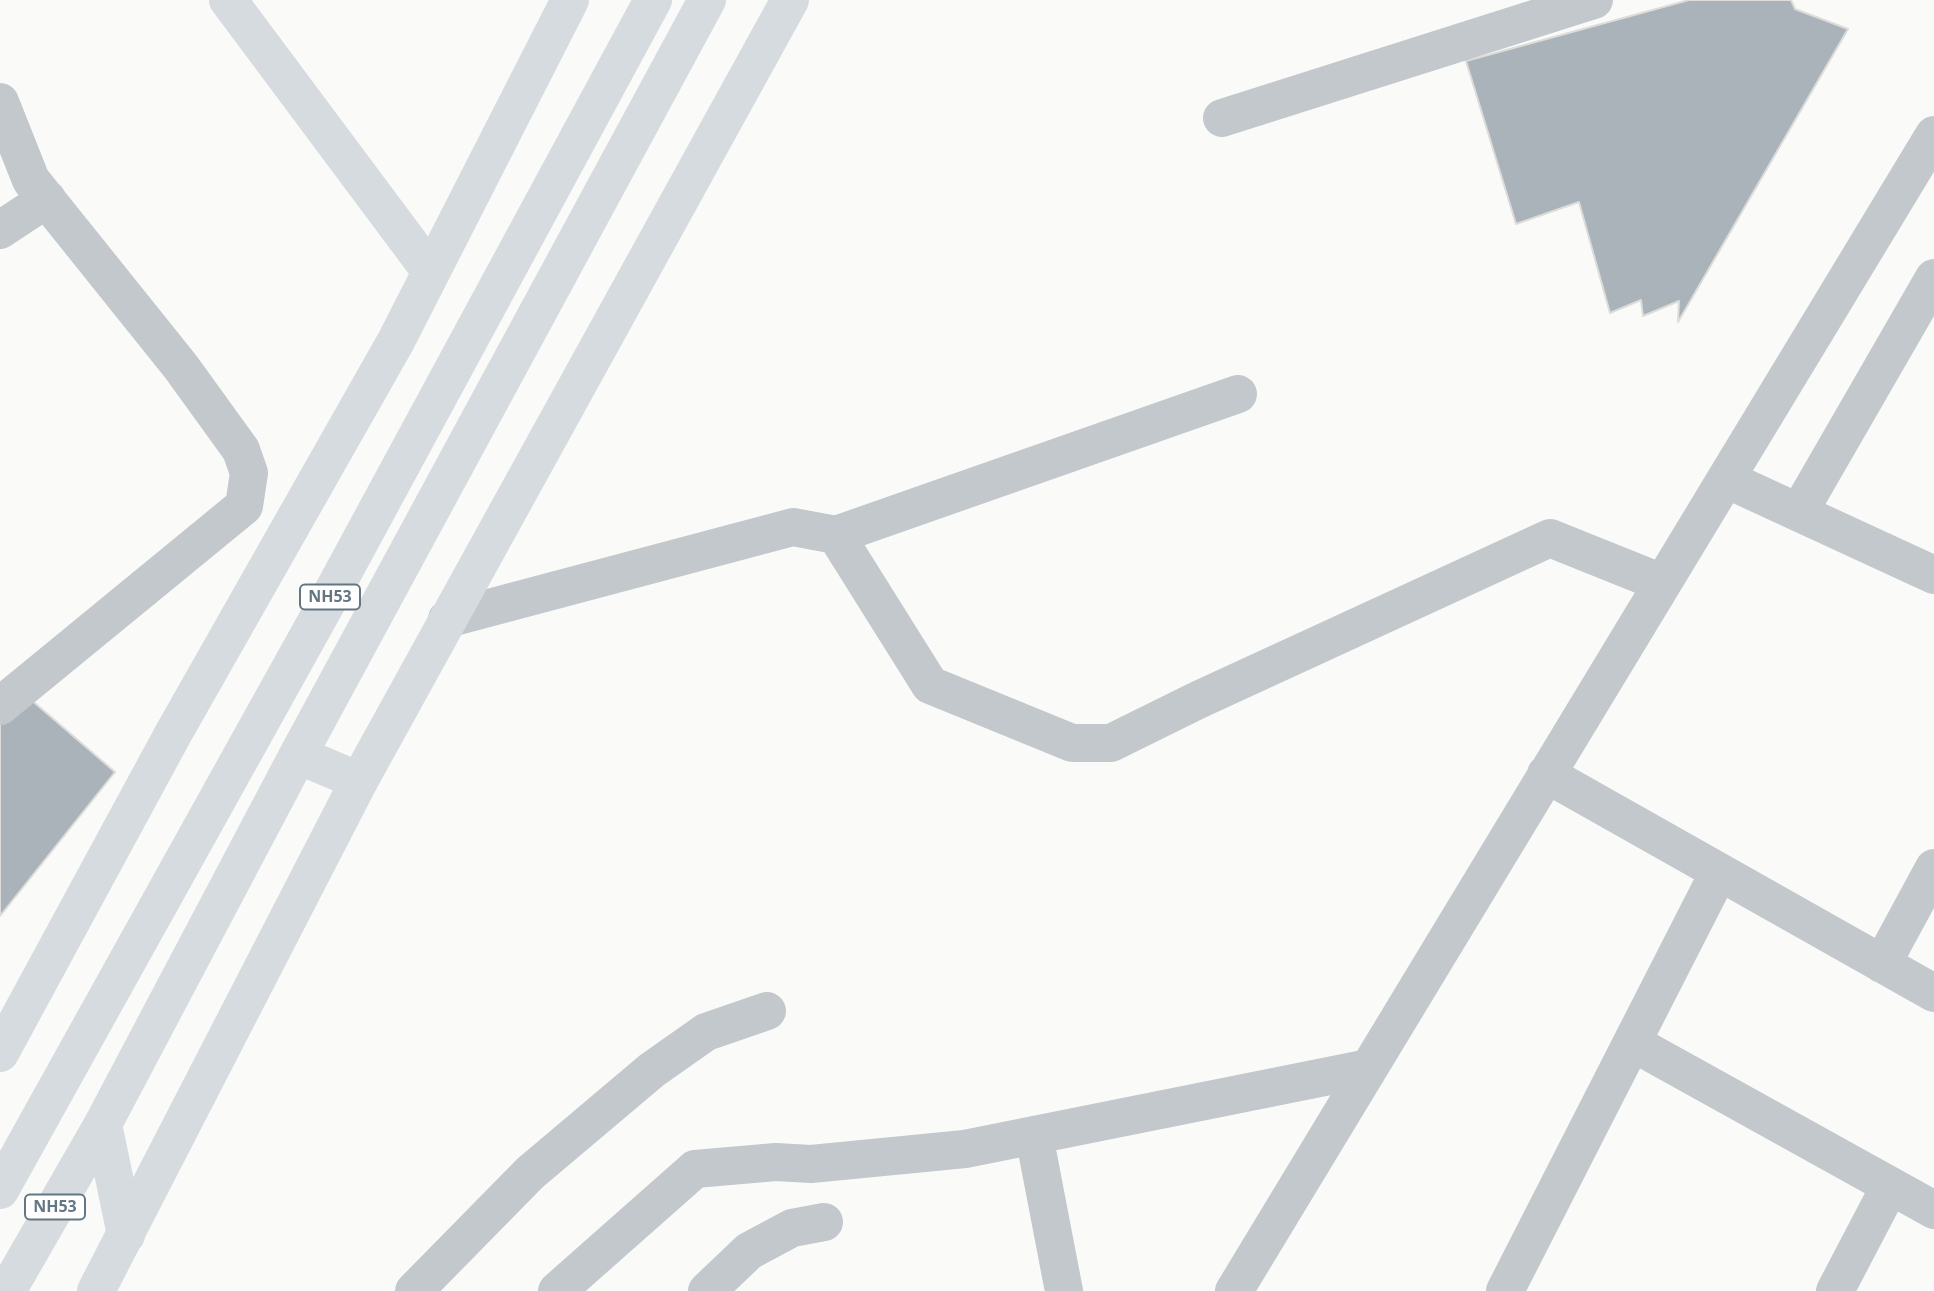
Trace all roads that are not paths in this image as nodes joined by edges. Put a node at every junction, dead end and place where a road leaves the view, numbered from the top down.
1 (228, 0) edge
2 (570, 0) edge
3 (653, 0) edge
4 (707, 0) edge
5 (790, 0) edge
6 (1594, 0) edge
7 (0, 102) edge
8 (1222, 118) dead end
9 (1934, 135) edge
10 (47, 199) junction
11 (0, 230) edge
12 (431, 272) junction
13 (1934, 278) edge
14 (1238, 394) dead end
15 (1726, 479) junction
16 (1799, 512) junction
17 (836, 535) junction
18 (1934, 575) edge
19 (1662, 583) junction
20 (447, 619) junction
21 (0, 706) edge
22 (298, 755) junction
23 (1546, 774) junction
24 (359, 781) junction
25 (1934, 868) edge
26 (1719, 872) junction
27 (1882, 964) junction
28 (1934, 993) edge
29 (767, 1011) dead end
30 (1633, 1043) junction
31 (0, 1053) edge
32 (1369, 1068) junction
33 (103, 1124) junction
34 (1034, 1135) junction
35 (1890, 1186) junction
36 (0, 1190) edge
37 (1934, 1210) edge
38 (824, 1222) dead end
39 (126, 1235) junction
40 (7, 1291) edge
41 (96, 1291) edge
42 (414, 1291) edge
43 (557, 1291) edge
44 (707, 1291) edge
45 (1064, 1291) edge
46 (1234, 1291) edge
47 (1505, 1291) edge
48 (1835, 1291) edge

1 - 12 main road
2 - 12 main road
3 - 36 main road, NH53
4 - 22 main road, NH53
5 - 20 main road
6 - 8 street
7 - 10 street
9 - 15 street
10 - 11 street
10 - 21 street
12 - 31 main road
13 - 16 street
14 - 17 street
15 - 16 street
15 - 19 street
16 - 18 street
17 - 19 street
17 - 20 street
19 - 23 street
20 - 24 main road
22 - 24 main road
22 - 33 main road, NH53
23 - 26 street
23 - 32 street
24 - 39 main road
25 - 27 street
26 - 27 street
26 - 30 street
27 - 28 street
29 - 42 street
30 - 35 street
30 - 47 street
32 - 34 street
32 - 46 street
33 - 39 main road
33 - 40 main road, NH53
34 - 43 street
34 - 45 street
35 - 37 street
35 - 48 street
38 - 44 street
39 - 41 main road

